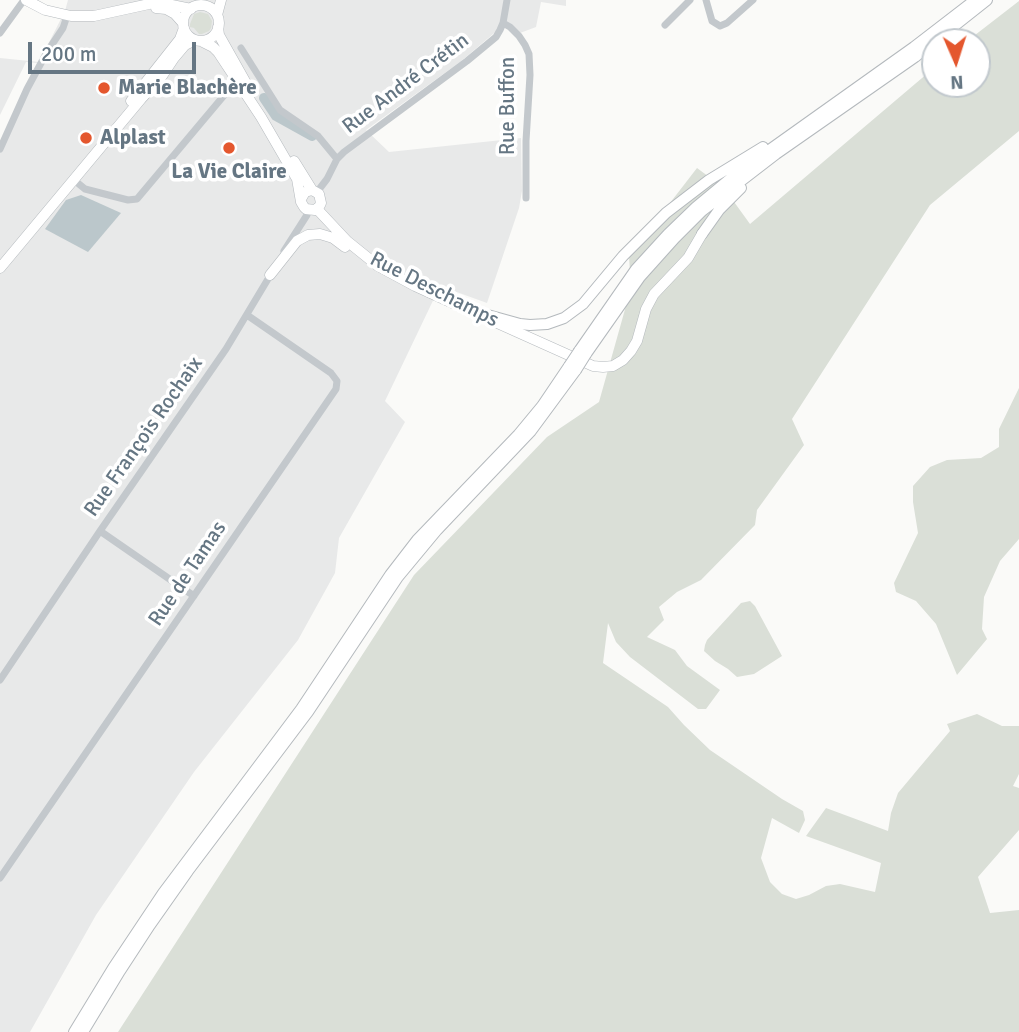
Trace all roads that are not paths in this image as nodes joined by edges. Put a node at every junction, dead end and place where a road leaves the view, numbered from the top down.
1 (25, 0) edge
2 (221, 0) edge
3 (507, 0) edge
4 (690, 0) edge
5 (706, 0) edge
6 (753, 0) edge
7 (975, 0) edge
8 (987, 0) edge
9 (210, 3) edge
10 (135, 8) junction
11 (191, 9) junction
12 (60, 14) junction
13 (217, 15) junction
14 (503, 23) junction
15 (184, 25) junction
16 (666, 25) dead end
17 (218, 27) junction
18 (0, 33) edge
19 (198, 40) junction
20 (241, 48) dead end
21 (237, 80) junction
22 (831, 111) junction
23 (0, 149) edge
24 (337, 159) junction
25 (74, 180) junction
26 (315, 191) junction
27 (526, 198) dead end
28 (301, 199) junction
29 (313, 209) junction
30 (702, 234) joint
31 (0, 259) edge
32 (0, 268) edge
33 (270, 275) junction
34 (415, 286) junction
35 (466, 309) junction
36 (247, 315) junction
37 (573, 368) junction
38 (100, 531) junction
39 (194, 596) junction
40 (0, 680) edge
41 (0, 878) edge
42 (74, 1032) edge
43 (83, 1032) edge

1 - 12 main road
1 - 18 street
2 - 13 main road
3 - 14 street
4 - 16 street
5 - 6 street
7 - 22 highway
8 - 22 highway
9 - 11 main road
9 - 13 main road
10 - 11 main road
10 - 12 main road
10 - 15 main road
11 - 15 main road
12 - 23 street
13 - 17 main road
14 - 24 street, Rue André Crétin
14 - 27 street, Rue Buffon
15 - 19 main road
15 - 31 main road
17 - 19 main road
17 - 26 main road
19 - 21 main road
19 - 25 main road
20 - 24 street
21 - 25 street
21 - 28 main road
22 - 30 highway
22 - 35 highway
22 - 37 highway, bridge
24 - 26 street, Rue André Crétin
25 - 32 main road
26 - 28 main road
26 - 29 main road
28 - 29 main road
29 - 33 street, Rue François Rochaix
29 - 34 main road, Rue Deschamps
30 - 35 main road, Rue Deschamps
33 - 34 main road
33 - 36 street, Rue François Rochaix
34 - 35 main road, Rue Deschamps
36 - 38 street, Rue François Rochaix
36 - 39 street, Rue de Tamas
37 - 42 highway
37 - 43 highway
38 - 39 street
38 - 40 street, Rue François Rochaix
39 - 41 street, Rue de Tamas

